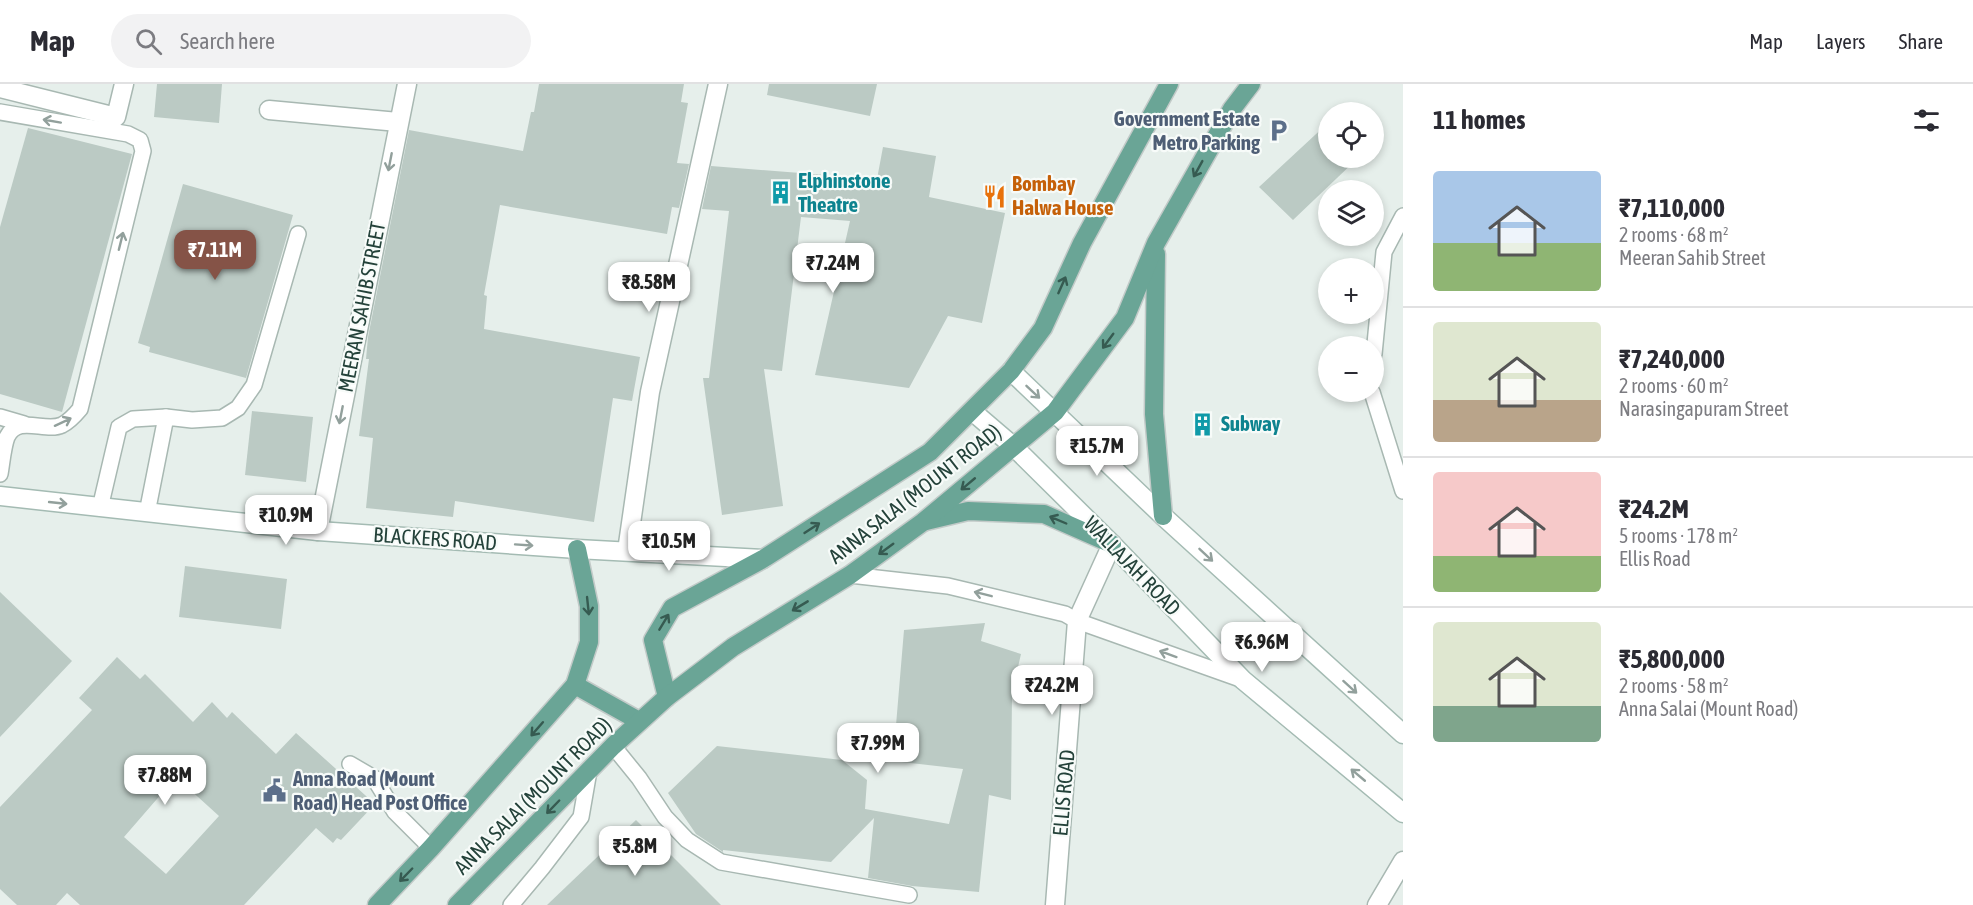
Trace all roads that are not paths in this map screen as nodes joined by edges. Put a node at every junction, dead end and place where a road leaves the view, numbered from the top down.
1 (124, 84) edge
2 (407, 84) edge
3 (718, 84) edge
4 (1169, 84) edge
5 (1251, 84) edge
6 (0, 88) edge
7 (269, 110) dead end
8 (0, 112) edge
9 (398, 123) junction
10 (1403, 216) edge
11 (298, 234) dead end
12 (1156, 243) junction
13 (1376, 336) edge
14 (1011, 372) junction
15 (1375, 402) edge
16 (972, 411) junction
17 (1055, 412) junction
18 (0, 417) edge
19 (166, 417) junction
20 (24, 424) junction
21 (1013, 446) junction
22 (0, 474) edge
23 (1403, 491) edge
24 (0, 496) edge
25 (100, 508) junction
26 (147, 513) junction
27 (1163, 516) junction
28 (922, 522) junction
29 (318, 531) junction
30 (1112, 544) junction
31 (577, 549) junction
32 (627, 551) junction
33 (763, 560) junction
34 (850, 575) junction
35 (1077, 621) junction
36 (1243, 681) junction
37 (575, 685) junction
38 (667, 697) junction
39 (639, 721) junction
40 (1403, 734) edge
41 (613, 746) junction
42 (350, 764) dead end
43 (589, 771) junction
44 (1403, 813) edge
45 (432, 848) junction
46 (1403, 861) edge
47 (909, 895) dead end
48 (377, 905) edge
49 (457, 905) edge
50 (511, 905) edge
51 (1055, 905) edge
52 (1377, 905) edge

1 - 6 main road
2 - 9 main road, MEERAN SAHIB STREET
3 - 32 main road
14 -> 4 main road, ANNA SALAI (MOUNT ROAD)
5 -> 12 main road, ANNA SALAI (MOUNT ROAD)
7 - 9 main road
20 -> 8 lane
9 -> 29 main road, MEERAN SAHIB STREET
10 - 13 lane
11 - 19 lane
12 -> 17 main road, ANNA SALAI (MOUNT ROAD)
12 - 27 main road
14 - 16 main road, ANNA SALAI (MOUNT ROAD)
14 -> 17 main road
15 - 23 lane
16 - 21 main road, WALLAJAH ROAD
33 -> 16 main road, ANNA SALAI (MOUNT ROAD)
17 - 21 main road, ANNA SALAI (MOUNT ROAD)
17 - 27 main road
18 - 20 lane
19 - 25 lane
19 - 26 lane
20 - 22 lane
21 -> 28 main road, ANNA SALAI (MOUNT ROAD)
21 - 30 main road, WALLAJAH ROAD
24 -> 25 main road, BLACKERS ROAD
25 - 26 main road, BLACKERS ROAD
26 - 29 main road, BLACKERS ROAD
27 -> 40 main road
30 -> 28 main road
28 -> 34 main road, ANNA SALAI (MOUNT ROAD)
29 -> 31 main road, BLACKERS ROAD
30 - 35 main road, ELLIS ROAD
30 - 36 main road, WALLAJAH ROAD
31 - 32 main road, BLACKERS ROAD
31 -> 37 main road
32 - 33 main road, BLACKERS ROAD
38 -> 33 main road, ANNA SALAI (MOUNT ROAD)
35 -> 34 lane
34 -> 38 main road, ANNA SALAI (MOUNT ROAD)
36 -> 35 lane
35 - 51 main road, ELLIS ROAD
44 -> 36 main road, WALLAJAH ROAD
37 - 39 main road
37 -> 45 main road, ANNA SALAI (MOUNT ROAD)
38 - 39 main road, ANNA SALAI (MOUNT ROAD)
39 - 41 main road, ANNA SALAI (MOUNT ROAD)
41 - 43 main road, ANNA SALAI (MOUNT ROAD)
41 - 47 lane
42 - 45 lane
43 -> 49 main road, ANNA SALAI (MOUNT ROAD)
43 - 50 lane
45 -> 48 main road, ANNA SALAI (MOUNT ROAD)
46 - 52 main road

